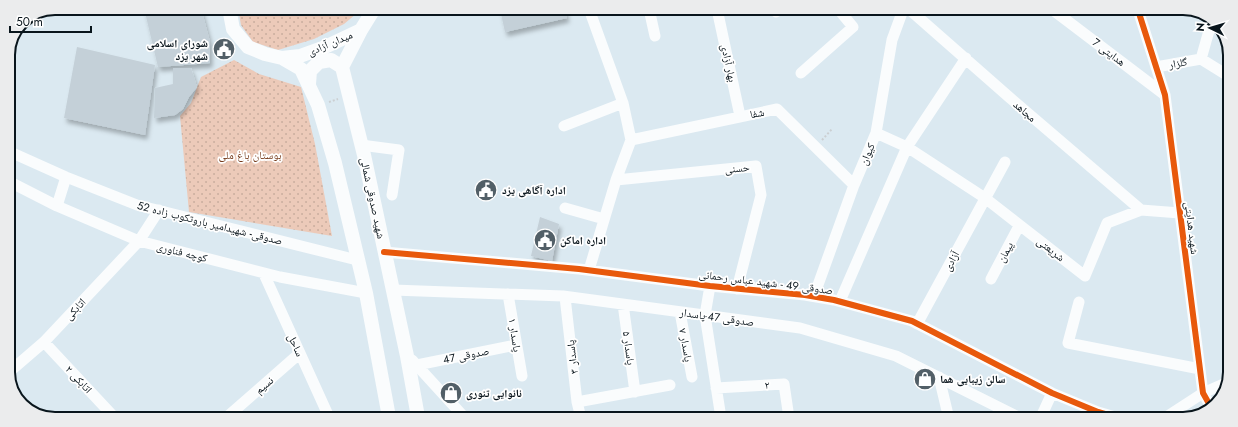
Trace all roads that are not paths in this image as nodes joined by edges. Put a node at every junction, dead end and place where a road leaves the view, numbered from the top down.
1 (230, 15) edge
2 (370, 15) edge
3 (591, 15) edge
4 (650, 15) edge
5 (718, 15) edge
6 (843, 15) edge
7 (901, 15) edge
8 (916, 15) edge
9 (1060, 15) edge
10 (1140, 15) edge
11 (1210, 26) edge
12 (361, 30) junction
13 (655, 36) dead end
14 (282, 58) junction
15 (966, 58) junction
16 (1201, 59) junction
17 (1156, 66) junction
18 (342, 67) junction
19 (801, 72) dead end
20 (1223, 73) edge
21 (309, 84) junction
22 (1166, 95) junction
23 (623, 103) junction
24 (740, 116) junction
25 (564, 126) dead end
26 (876, 133) junction
27 (631, 140) junction
28 (362, 145) junction
29 (907, 147) junction
30 (15, 154) edge
31 (1004, 162) dead end
32 (66, 177) junction
33 (616, 180) junction
34 (15, 185) edge
35 (854, 185) junction
36 (392, 195) dead end
37 (985, 198) junction
38 (57, 206) junction
39 (565, 208) dead end
40 (159, 210) junction
41 (1141, 210) junction
42 (1180, 213) junction
43 (604, 219) junction
44 (1019, 226) junction
45 (139, 241) junction
46 (384, 252) junction
47 (357, 260) junction
48 (589, 270) junction
49 (264, 274) junction
50 (990, 279) dead end
51 (710, 286) junction
52 (737, 289) junction
53 (393, 290) junction
54 (366, 293) junction
55 (508, 294) junction
56 (565, 296) junction
57 (814, 296) junction
58 (840, 301) junction
59 (1079, 302) dead end
60 (623, 304) junction
61 (680, 312) junction
62 (705, 315) junction
63 (917, 324) junction
64 (44, 342) junction
65 (516, 345) junction
66 (300, 353) junction
67 (412, 360) junction
68 (15, 367) edge
69 (1200, 369) junction
70 (522, 376) dead end
71 (692, 377) dead end
72 (939, 377) junction
73 (670, 385) dead end
74 (1221, 385) edge
75 (716, 388) junction
76 (635, 392) junction
77 (1203, 393) junction
78 (1050, 396) junction
79 (577, 402) junction
80 (1208, 403) edge
81 (109, 412) edge
82 (233, 412) edge
83 (326, 412) edge
84 (388, 412) edge
85 (417, 412) edge
86 (459, 412) edge
87 (580, 412) edge
88 (720, 412) edge
89 (788, 412) edge
90 (948, 412) edge
91 (1002, 412) edge
92 (1043, 412) edge
93 (1098, 412) edge
94 (1174, 412) edge

1 - 14 main road, میدان آزادی
2 - 12 main road, میدان آزادی
3 - 23 street
4 - 13 street
5 - 24 street, بهار آزادی
6 - 19 street
7 - 26 street
8 - 15 street, مجاهد
9 - 22 street, هدایتی 7
10 - 17 street, شهید هدایتی
11 - 16 street, گلزار
12 - 14 main road, میدان آزادی
12 - 18 main road
14 - 21 main road
15 - 29 street
15 - 41 street, مجاهد
16 - 17 street, گلزار
16 - 20 street, گلزار
17 - 22 street, شهید هدایتی
18 - 21 main road
18 - 28 main road, شهید صدوقی شمالی
21 - 47 main road
22 - 42 street, شهید هدایتی
23 - 25 street
23 - 27 street
24 - 27 street, شفا
24 - 35 street, شفا
26 - 29 street, کیوان
26 - 35 street, کیوان
27 - 33 street
28 - 36 street
28 - 46 main road, شهید صدوقی شمالی
29 - 37 street, شریعتی
29 - 58 street
30 - 32 street, 52 صدوقی- شهیدامیر باروتکوب زاده
31 - 37 street, آزادی
32 - 38 street
32 - 40 street, 52 صدوقی- شهیدامیر باروتکوب زاده
33 - 43 street
33 - 52 street, حسنی
34 - 38 street, کوچه فناوری
35 - 57 street, کیوان
37 - 44 street, شریعتی
37 - 63 street, آزادی
38 - 45 street, کوچه فناوری
39 - 43 street
40 - 45 street, اتابکی
40 - 47 street, 52 صدوقی- شهیدامیر باروتکوب زاده
41 - 42 street, شریعتی
41 - 44 street, شریعتی
42 - 69 street, شهید هدایتی
43 - 48 street
44 - 50 street, پیمان
45 - 49 street, کوچه فناوری
45 - 64 street, اتابکی
46 - 48 street, صدوقی 49 - شهید عباس رحمانی
46 - 53 main road, شهید صدوقی شمالی
47 - 54 main road
48 - 51 street, صدوقی 49 - شهید عباس رحمانی
49 - 54 street, کوچه فناوری
49 - 66 street, ساحل
51 - 52 street, صدوقی 49 - شهید عباس رحمانی
51 - 62 street
52 - 57 street, صدوقی 49 - شهید عباس رحمانی
53 - 55 street, صدوقی 47-پاسدار
53 - 67 main road, شهید صدوقی شمالی
54 - 84 main road
55 - 56 street, صدوقی 47-پاسدار
55 - 65 street, پاسدار ۱
56 - 60 street, صدوقی 47-پاسدار
56 - 79 street, پاسدار ۳
57 - 58 street, صدوقی 49 - شهید عباس رحمانی
58 - 63 street, صدوقی 49 - شهید عباس رحمانی
59 - 69 street
60 - 61 street, صدوقی 47-پاسدار
60 - 76 street, پاسدار ۵
61 - 62 street, صدوقی 47-پاسدار
61 - 71 street, پاسدار ۷
62 - 72 street, صدوقی 47-پاسدار
62 - 75 street
63 - 78 street, صدوقی 49 - شهید عباس رحمانی
64 - 68 street, اتابکی
64 - 81 street, اتابکی ۲
65 - 67 street, صدوقی 47
65 - 70 street, پاسدار ۱
66 - 82 street, نسیم
66 - 83 street, ساحل
67 - 85 main road, شهید صدوقی شمالی
67 - 86 street
69 - 77 street, شهید هدایتی
72 - 90 street
72 - 91 street, صدوقی 47-پاسدار
73 - 76 street
74 - 77 street
75 - 88 street
75 - 89 street, ۲
76 - 79 street
77 - 80 street
77 - 94 street
78 - 92 street
78 - 93 street, صدوقی 49 - شهید عباس رحمانی
79 - 87 street, پاسدار ۳

